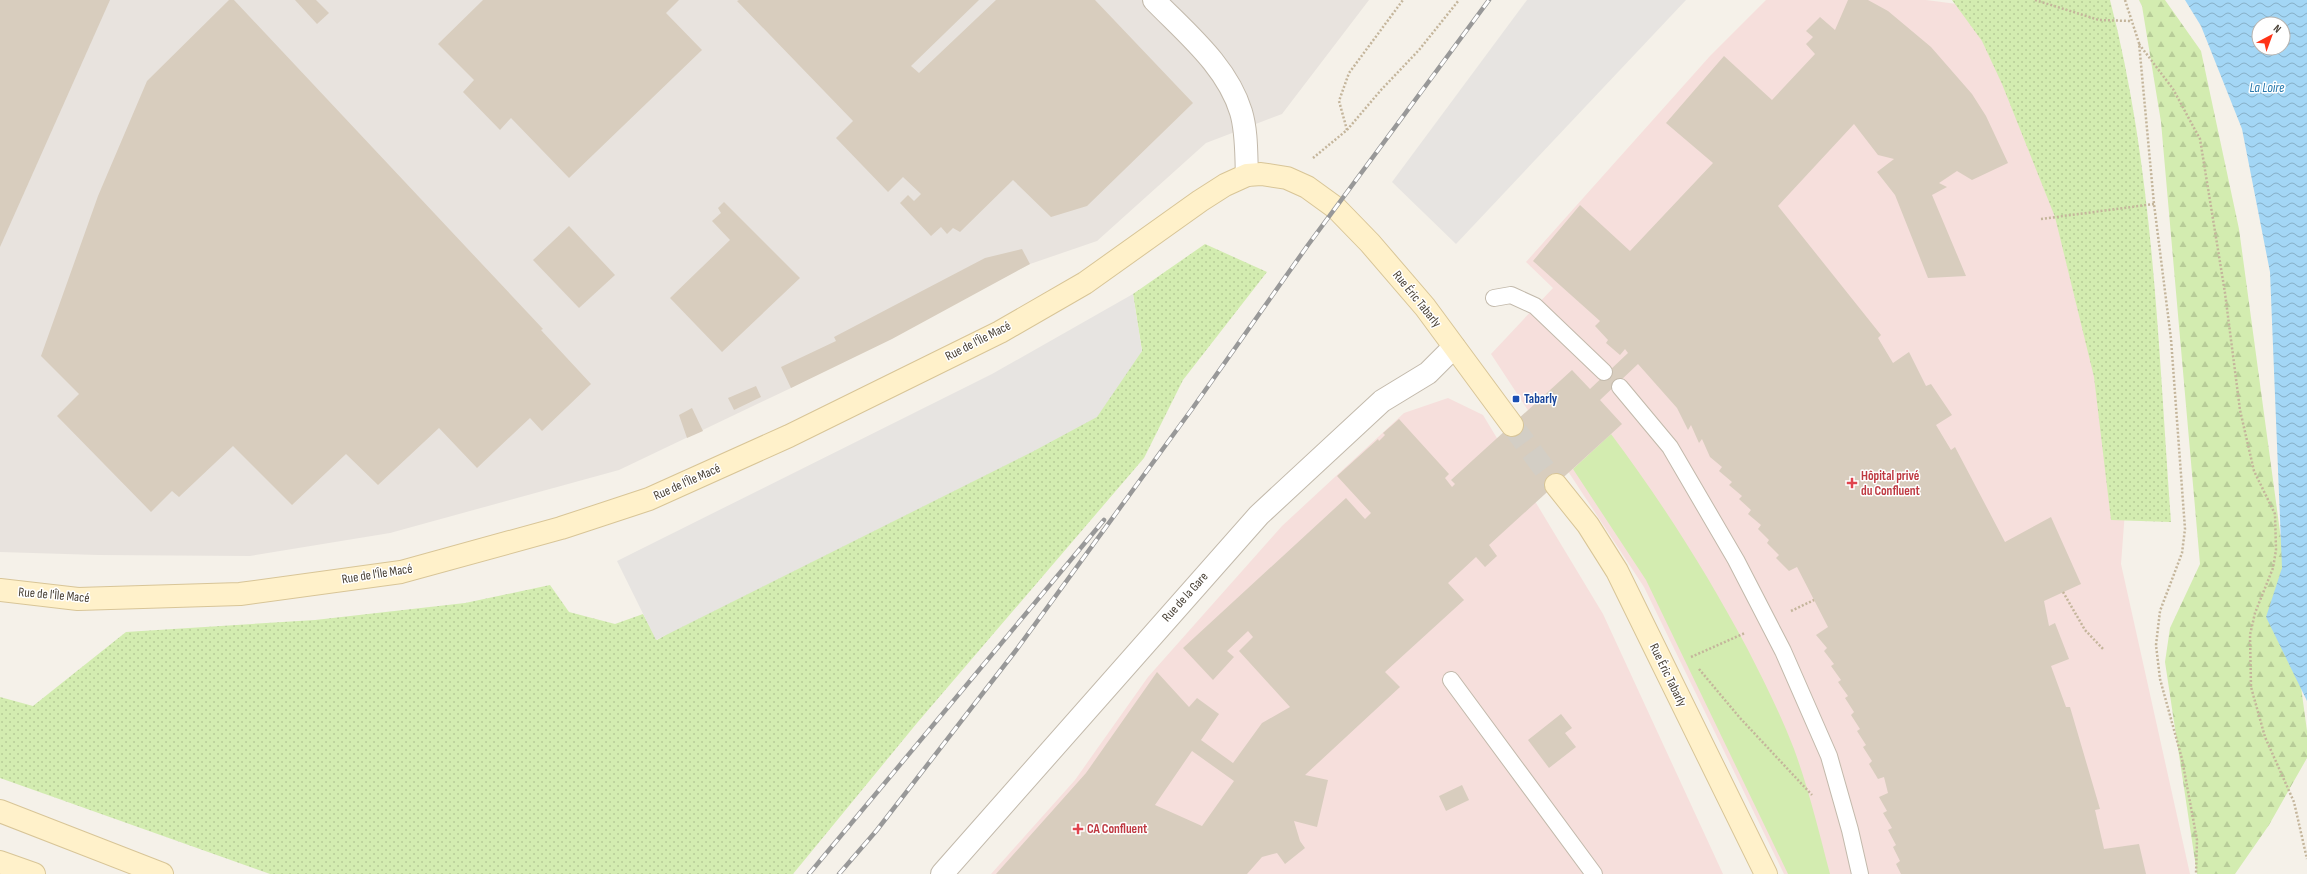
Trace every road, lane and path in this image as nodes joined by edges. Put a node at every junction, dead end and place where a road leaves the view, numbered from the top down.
1 (1154, 0) edge
2 (1404, 0) edge
3 (1459, 0) edge
4 (2035, 0) edge
5 (2125, 0) edge
6 (2131, 21) junction
7 (2139, 43) junction
8 (1347, 130) junction
9 (1247, 175) junction
10 (1307, 187) junction
11 (2154, 204) junction
12 (2041, 219) dead end
13 (1494, 298) dead end
14 (1454, 347) junction
15 (1604, 372) dead end
16 (1620, 387) dead end
17 (1512, 425) tunnel mouth
18 (1556, 485) tunnel mouth
19 (0, 590) edge
20 (2063, 592) dead end
21 (1749, 632) dead end
22 (2104, 650) dead end
23 (1695, 655) dead end
24 (1690, 658) dead end
25 (1451, 680) dead end
26 (1842, 801) junction
27 (0, 811) edge
28 (2307, 859) edge
29 (0, 862) edge
30 (1590, 870) edge
31 (34, 874) edge
32 (162, 874) edge
33 (942, 874) edge
34 (1766, 874) edge
35 (1860, 874) edge
36 (2196, 874) edge

1 - 9 street
2 - 8 path
3 - 8 path
4 - 6 path
5 - 6 path
6 - 7 path
7 - 11 path
7 - 28 path
8 - 10 path
9 - 10 street, Rue de l'Île Macé
9 - 19 street, Rue de l'Île Macé
10 - 14 street, Rue Éric Tabarly
11 - 12 path
11 - 36 path
13 - 15 lane
14 - 17 street, Rue Éric Tabarly
14 - 33 street, Rue de la Gare
16 - 26 lane
18 - 34 street, Rue Éric Tabarly
20 - 22 path
21 - 23 path
24 - 26 path
25 - 30 lane
26 - 35 lane
27 - 32 street
29 - 31 street

